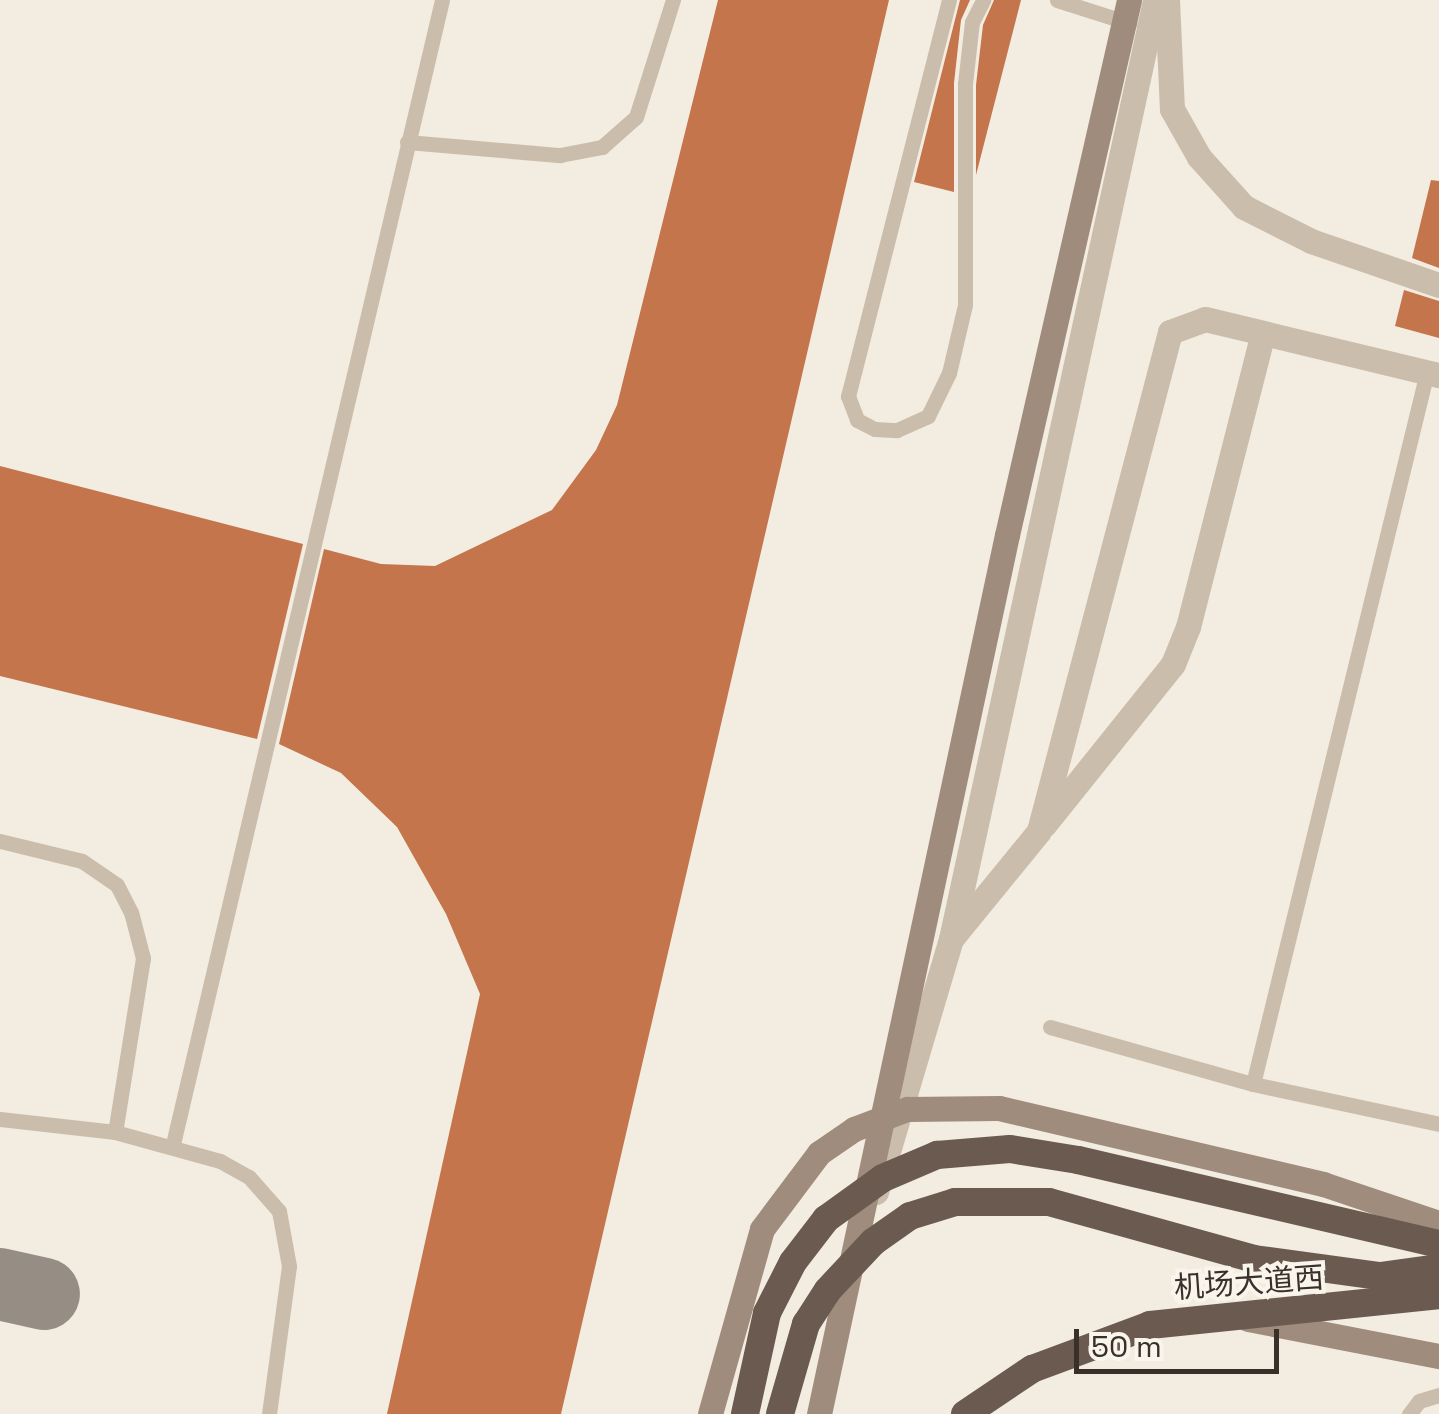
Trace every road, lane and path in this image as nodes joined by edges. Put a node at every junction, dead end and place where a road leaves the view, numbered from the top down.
1 (442, 0) edge
2 (673, 0) edge
3 (949, 0) edge
4 (983, 0) edge
5 (1057, 0) edge
6 (1129, 0) edge
7 (1156, 0) edge
8 (1168, 0) edge
9 (1150, 28) junction
10 (407, 142) junction
11 (1439, 285) edge
12 (1263, 333) junction
13 (1433, 374) edge
14 (1039, 832) junction
15 (0, 841) edge
16 (951, 939) junction
17 (1050, 1027) dead end
18 (1253, 1084) junction
19 (0, 1119) edge
20 (1439, 1124) edge
21 (115, 1132) junction
22 (173, 1144) junction
23 (1439, 1223) edge
24 (1439, 1244) edge
25 (1439, 1268) edge
26 (1439, 1295) edge
27 (842, 1302) junction
28 (1218, 1313) junction
29 (1439, 1356) edge
30 (1439, 1396) edge
31 (269, 1414) edge
32 (710, 1414) edge
33 (745, 1414) edge
34 (780, 1414) edge
35 (819, 1414) edge
36 (966, 1414) edge
37 (1409, 1414) edge

1 - 10 lane
2 - 10 lane
3 - 4 lane
5 - 9 lane
6 - 27 main road, bridge
7 - 9 street
8 - 11 street
9 - 16 street
10 - 22 lane
12 - 13 street
12 - 14 street
12 - 14 street
13 - 18 lane
14 - 16 street
15 - 21 lane
16 - 27 street
17 - 18 lane
18 - 20 lane
19 - 21 lane
21 - 22 lane
22 - 31 lane
23 - 32 main road, bridge
24 - 33 highway, bridge
25 - 34 highway, bridge
26 - 28 highway, 机场大道西
27 - 35 main road
28 - 29 main road
28 - 36 highway, 机场大道西
30 - 37 lane

